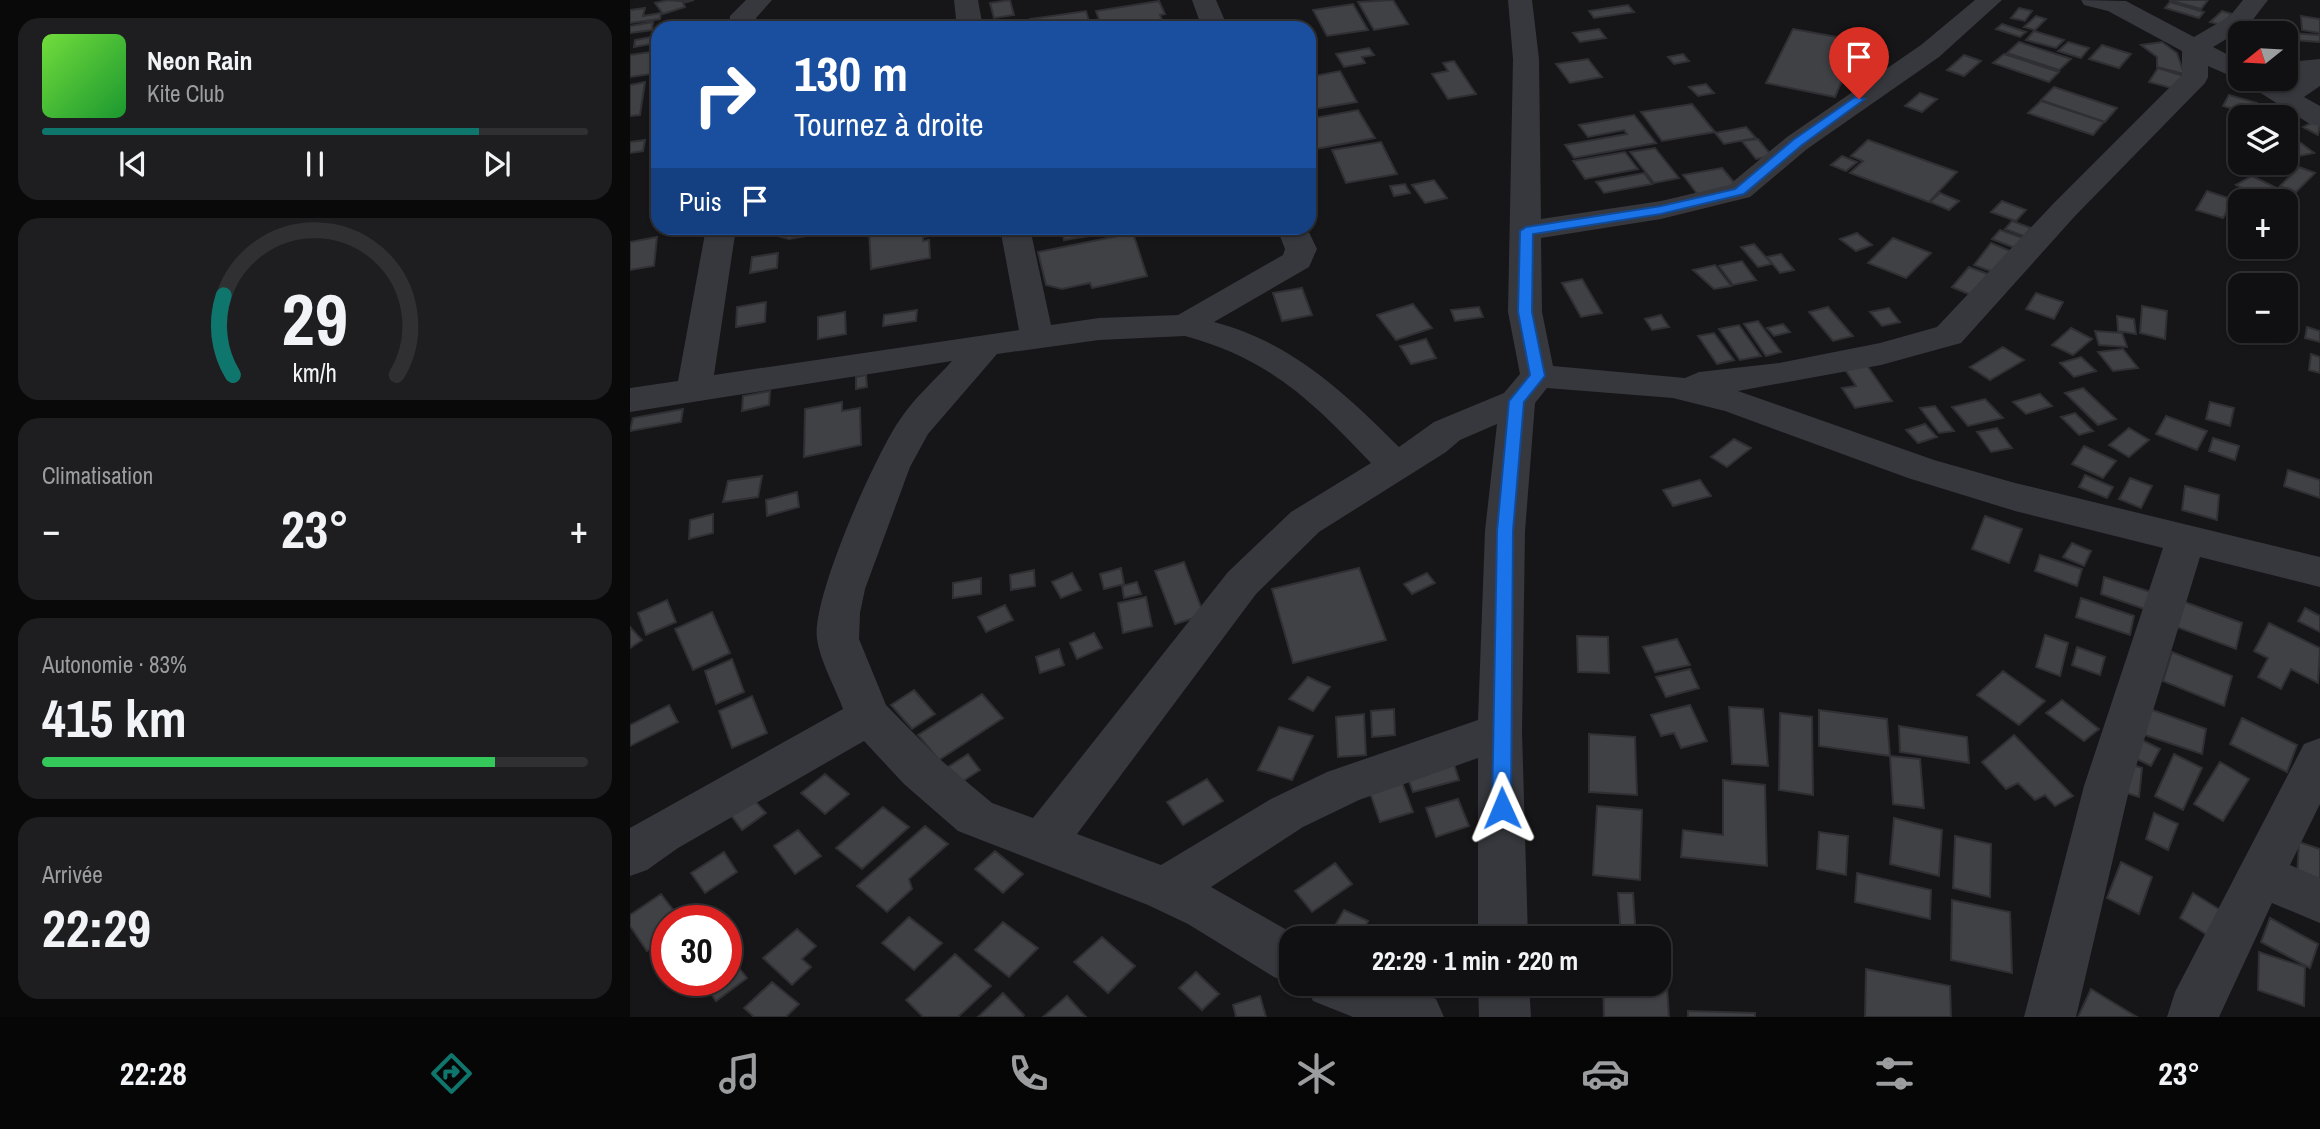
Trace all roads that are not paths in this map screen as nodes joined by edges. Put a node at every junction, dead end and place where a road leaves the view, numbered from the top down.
1 (760, 0) edge
2 (966, 0) edge
3 (1204, 0) edge
4 (1520, 0) edge
5 (1990, 0) edge
6 (2093, 0) edge
7 (2256, 0) edge
8 (743, 21) edge
9 (969, 21) edge
10 (1212, 21) edge
11 (2195, 47) junction
12 (2228, 65) edge
13 (2320, 67) edge
14 (2275, 91) edge
15 (2281, 94) junction
16 (2320, 118) edge
17 (1526, 231) junction
18 (720, 235) edge
19 (1015, 235) edge
20 (1295, 235) edge
21 (1185, 325) junction
22 (1037, 337) junction
23 (986, 345) junction
24 (1673, 386) junction
25 (694, 388) junction
26 (1527, 389) junction
27 (630, 400) edge
28 (1396, 466) junction
29 (2185, 540) junction
30 (2320, 572) edge
31 (868, 716) junction
32 (1500, 731) junction
33 (2320, 759) edge
34 (1043, 842) junction
35 (630, 855) edge
36 (2260, 875) junction
37 (1165, 889) junction
38 (2320, 901) edge
39 (1503, 926) edge
40 (1279, 952) edge
41 (1363, 996) edge
42 (1504, 996) edge
43 (2198, 1015) edge
44 (1418, 1017) edge
45 (1505, 1017) edge
46 (2050, 1017) edge

1 - 8 street
2 - 9 street
3 - 10 street
4 - 17 street
5 - 17 street
6 - 11 street
7 - 11 street
11 - 12 street
11 - 24 street
13 - 15 street
14 - 15 street
15 - 16 street
17 - 26 street
18 - 25 street
19 - 22 street
20 - 21 street
21 - 22 street
21 - 28 street
22 - 23 street
23 - 25 street
23 - 31 street
24 - 26 street
24 - 29 street
25 - 27 street
26 - 28 street
26 - 32 street
28 - 34 street
29 - 30 street
29 - 46 street
31 - 34 street
31 - 35 street
32 - 37 street
32 - 39 street
33 - 36 street
34 - 37 street
36 - 38 street
36 - 43 street
37 - 40 street
41 - 44 street
42 - 45 street

